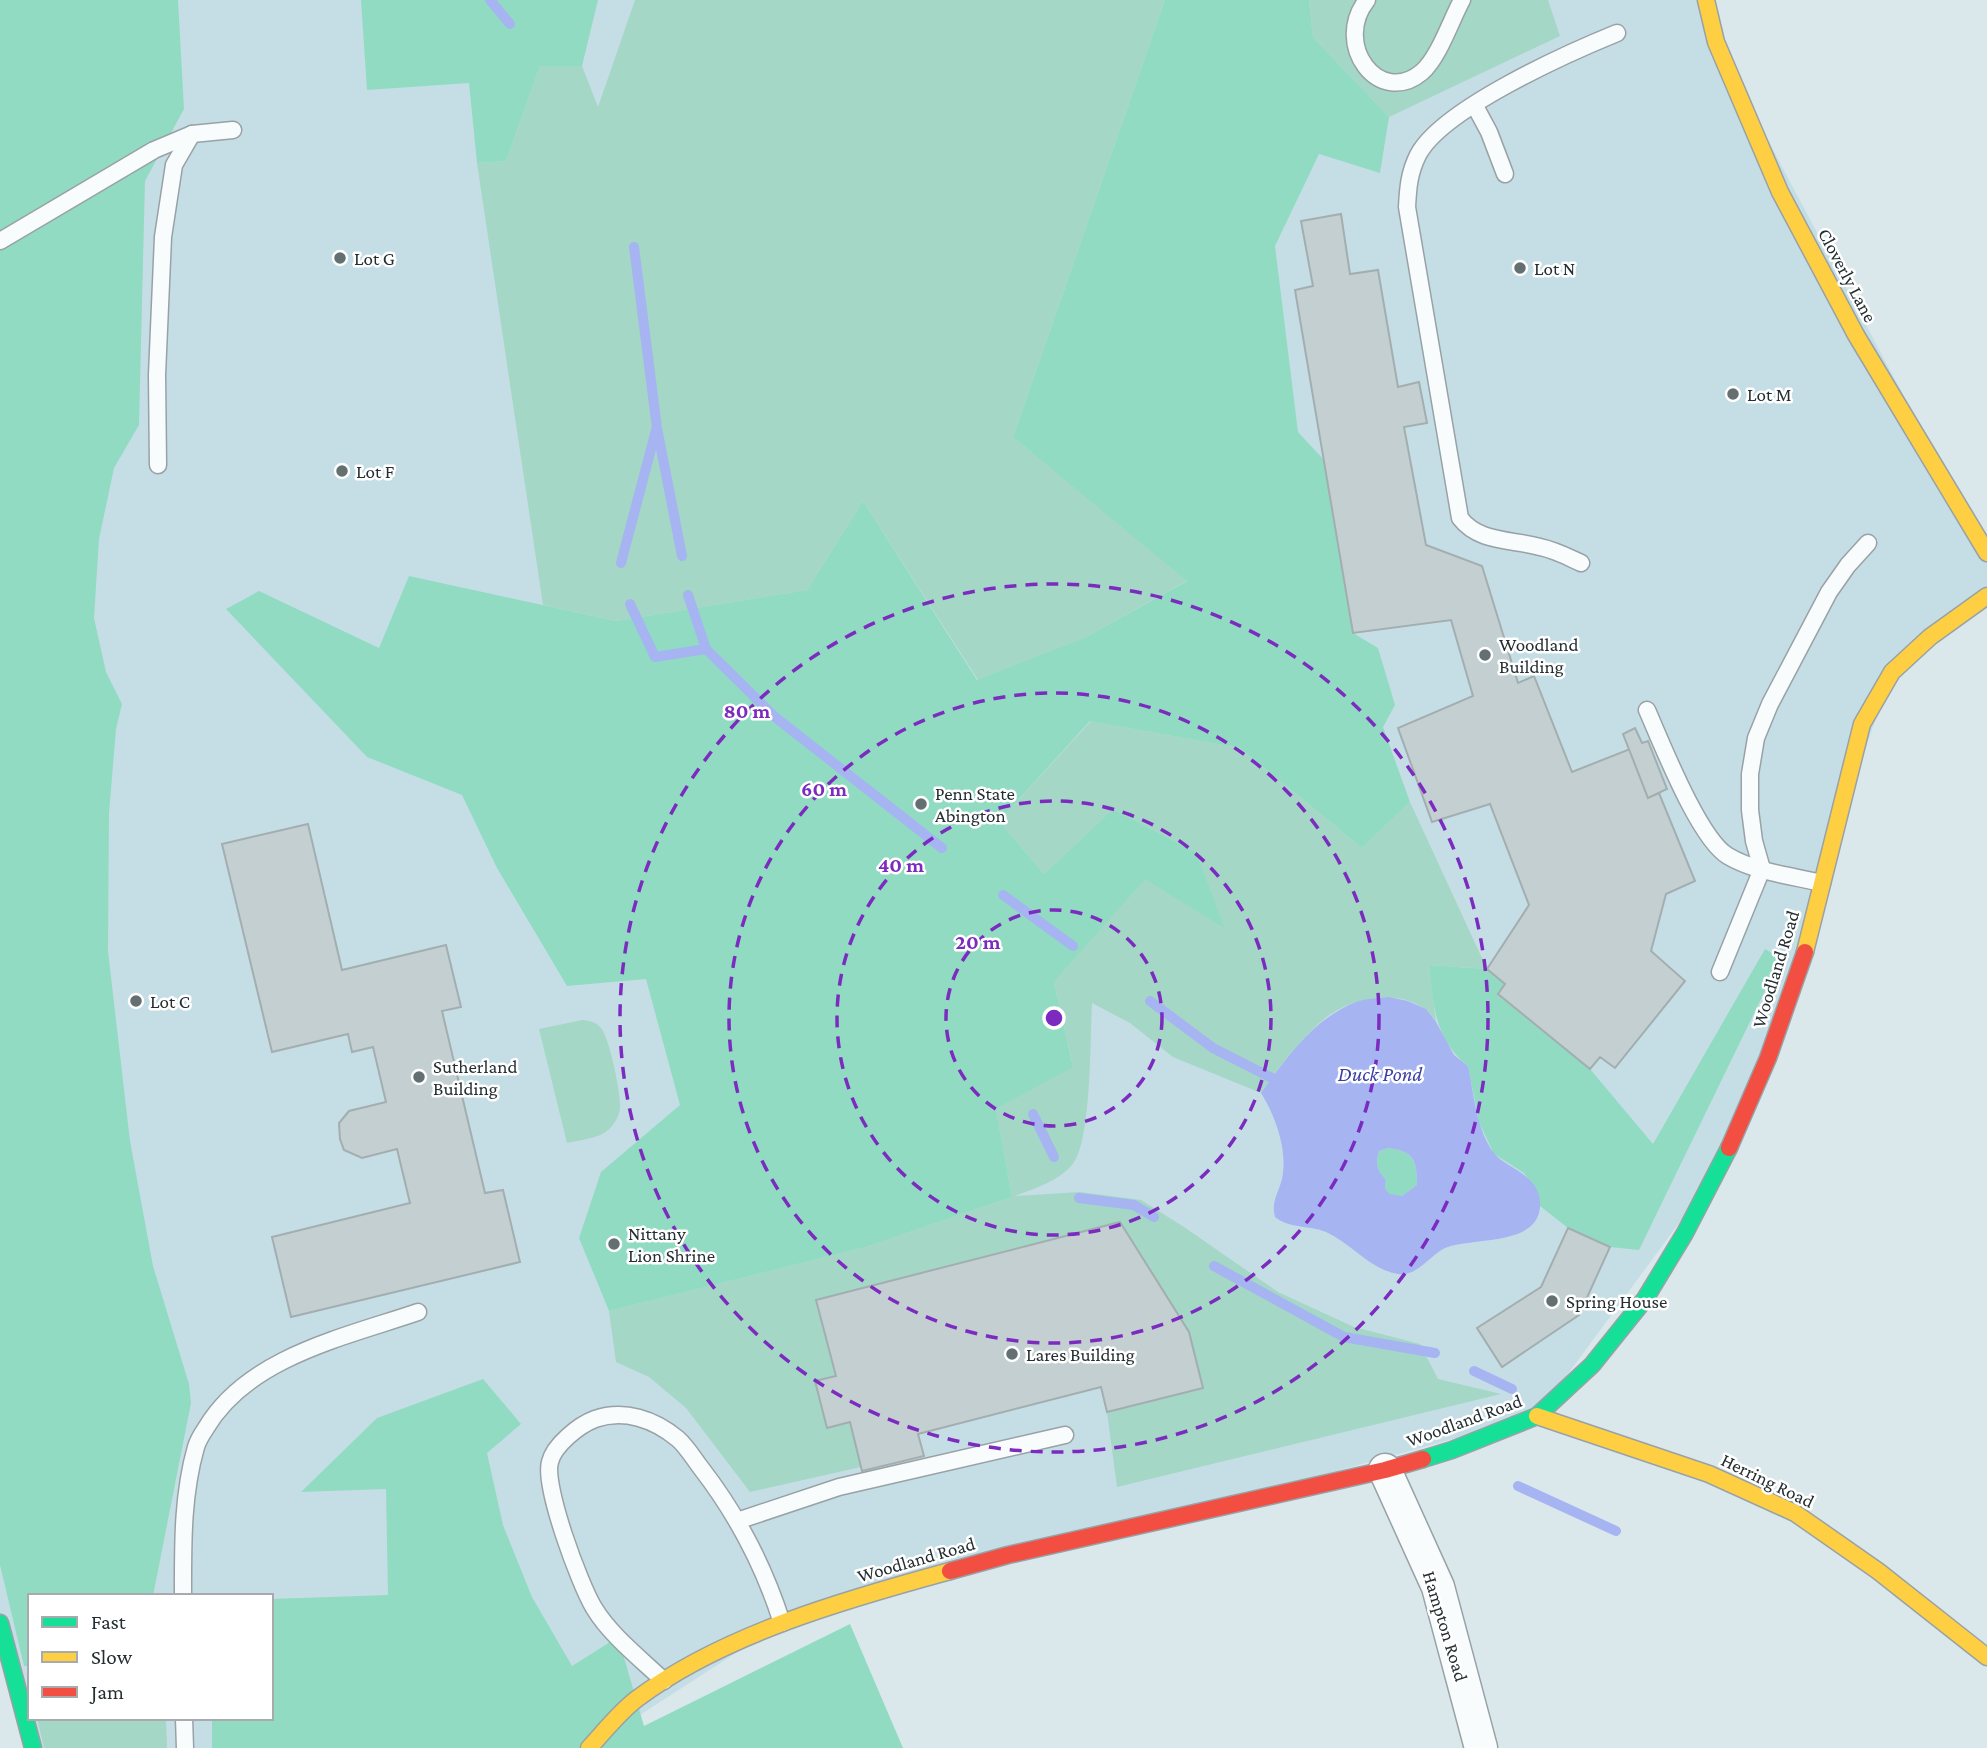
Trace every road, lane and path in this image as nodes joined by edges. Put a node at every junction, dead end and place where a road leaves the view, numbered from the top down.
1 (1367, 0) edge
2 (1462, 0) edge
3 (1706, 0) edge
4 (1617, 33) dead end
5 (1475, 106) junction
6 (233, 130) dead end
7 (192, 134) junction
8 (1505, 174) dead end
9 (0, 241) edge
10 (158, 465) dead end
11 (1868, 543) dead end
12 (1987, 553) edge
13 (1581, 563) dead end
14 (1987, 596) edge
15 (1647, 710) dead end
16 (1762, 869) junction
17 (1822, 883) junction
18 (1720, 972) dead end
19 (418, 1312) dead end
20 (1537, 1416) junction
21 (1065, 1436) dead end
22 (1385, 1470) junction
23 (737, 1521) junction
24 (183, 1594) edge
25 (0, 1623) edge
26 (782, 1623) junction
27 (1987, 1657) edge
28 (664, 1681) junction
29 (184, 1720) edge
30 (33, 1748) edge
31 (185, 1748) edge
32 (589, 1748) edge
33 (1481, 1748) edge

1 - 2 lane
3 - 12 street, Cloverly Lane
4 - 5 lane
5 - 8 lane
5 - 13 lane
6 - 7 lane
7 - 9 lane
7 - 10 lane
11 - 16 lane
14 - 17 street, Woodland Road
15 - 16 lane
16 - 17 lane
16 - 18 lane
17 - 20 street, Woodland Road
19 - 24 lane
20 - 22 street, Woodland Road
20 - 27 street, Herring Road
21 - 23 lane
22 - 26 street, Woodland Road
22 - 33 street, Hampton Road
23 - 26 lane
23 - 28 lane
25 - 30 street
26 - 28 street, Woodland Road
28 - 32 street, Woodland Road
29 - 31 lane

